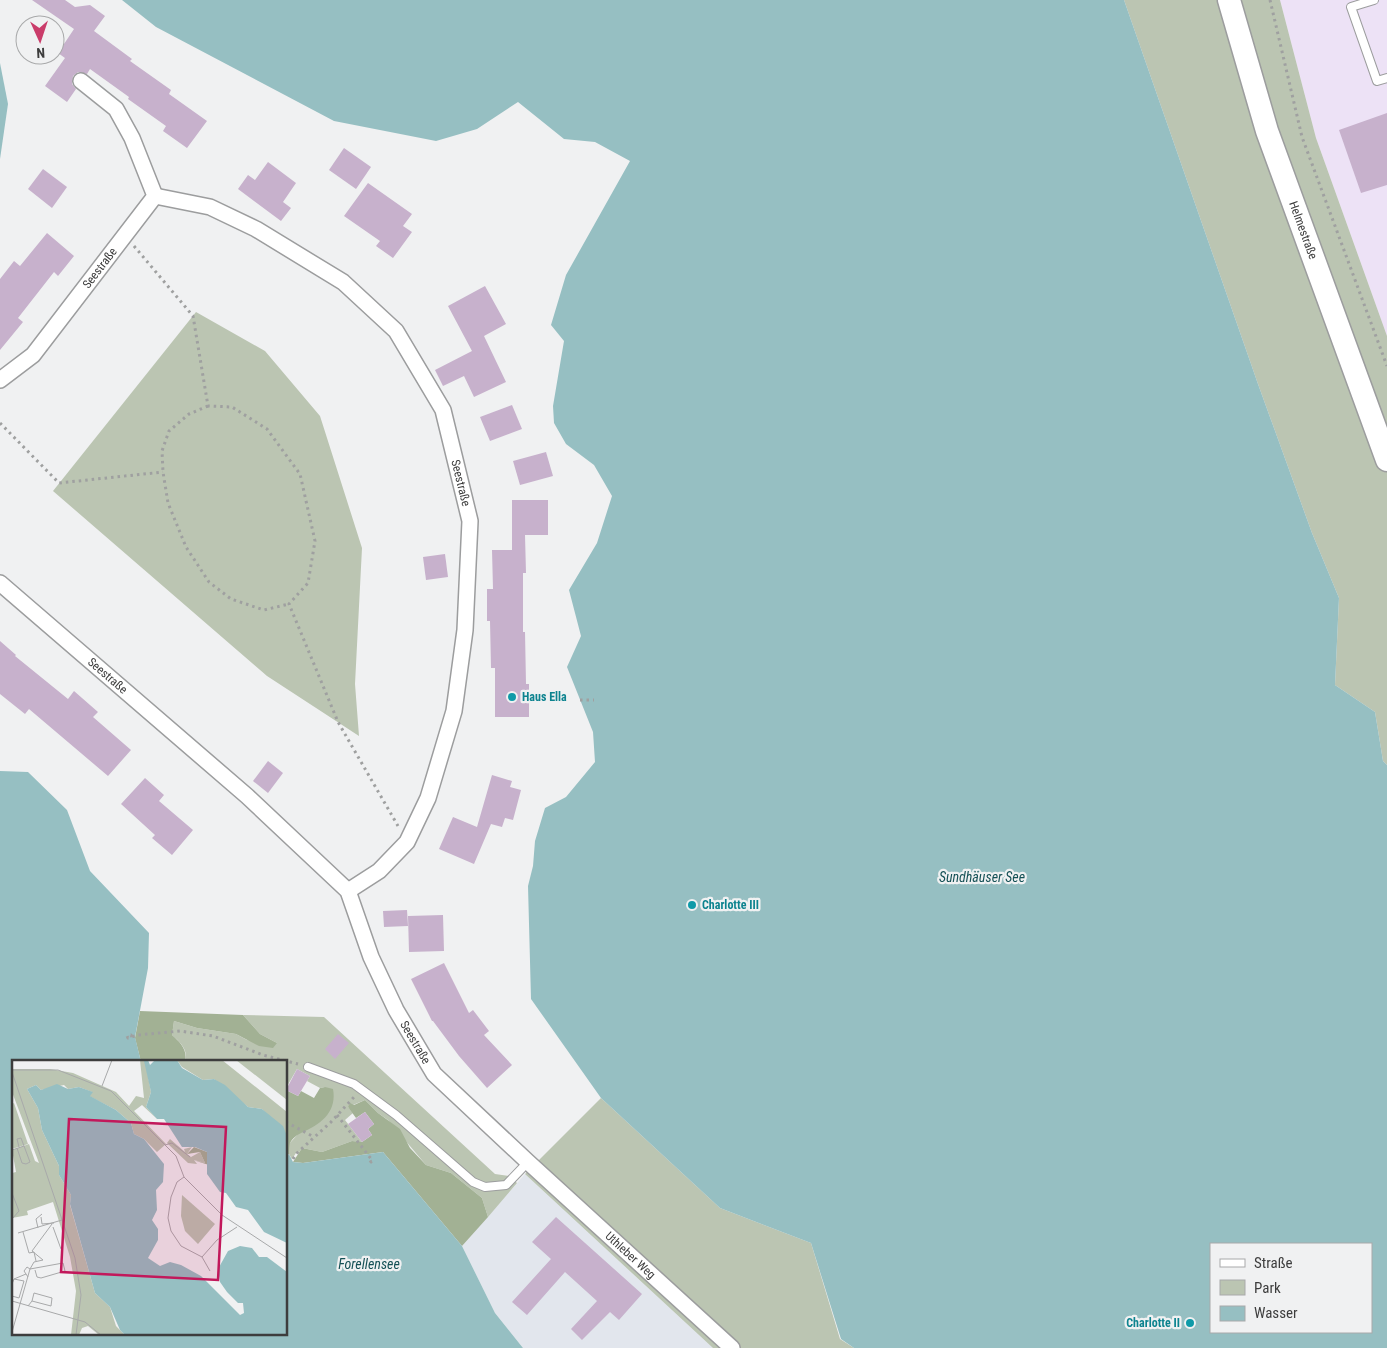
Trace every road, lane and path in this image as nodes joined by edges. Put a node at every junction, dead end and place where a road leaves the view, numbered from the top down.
1 (1229, 0) edge
2 (1270, 0) edge
3 (1374, 0) edge
4 (1387, 78) edge
5 (81, 81) dead end
6 (155, 196) junction
7 (125, 235) junction
8 (1387, 366) edge
9 (0, 380) edge
10 (208, 406) junction
11 (0, 423) edge
12 (1387, 459) edge
13 (163, 472) junction
14 (0, 583) edge
15 (289, 604) junction
16 (580, 700) dead end
17 (594, 700) dead end
18 (407, 842) junction
19 (348, 891) junction
20 (132, 1037) dead end
21 (279, 1060) edge
22 (288, 1062) edge
23 (308, 1067) joint
24 (361, 1089) junction
25 (337, 1115) junction
26 (288, 1123) edge
27 (314, 1137) junction
28 (371, 1158) dead end
29 (293, 1159) dead end
30 (528, 1162) junction
31 (732, 1348) edge

1 - 12 main road, Helmestraße
2 - 8 path
3 - 4 lane
5 - 6 street
6 - 7 street, Seestraße
6 - 18 street, Seestraße
7 - 9 street, Seestraße
7 - 10 path
10 - 13 path
10 - 15 path
11 - 13 path
13 - 15 path
14 - 19 street, Seestraße
15 - 18 path
16 - 17 path
18 - 19 street, Seestraße
19 - 30 street, Seestraße
20 - 21 path
22 - 23 path
23 - 24 lane
24 - 25 path
24 - 30 lane
25 - 27 path
25 - 28 path
26 - 27 path
27 - 29 path
30 - 31 street, Uthleber Weg

